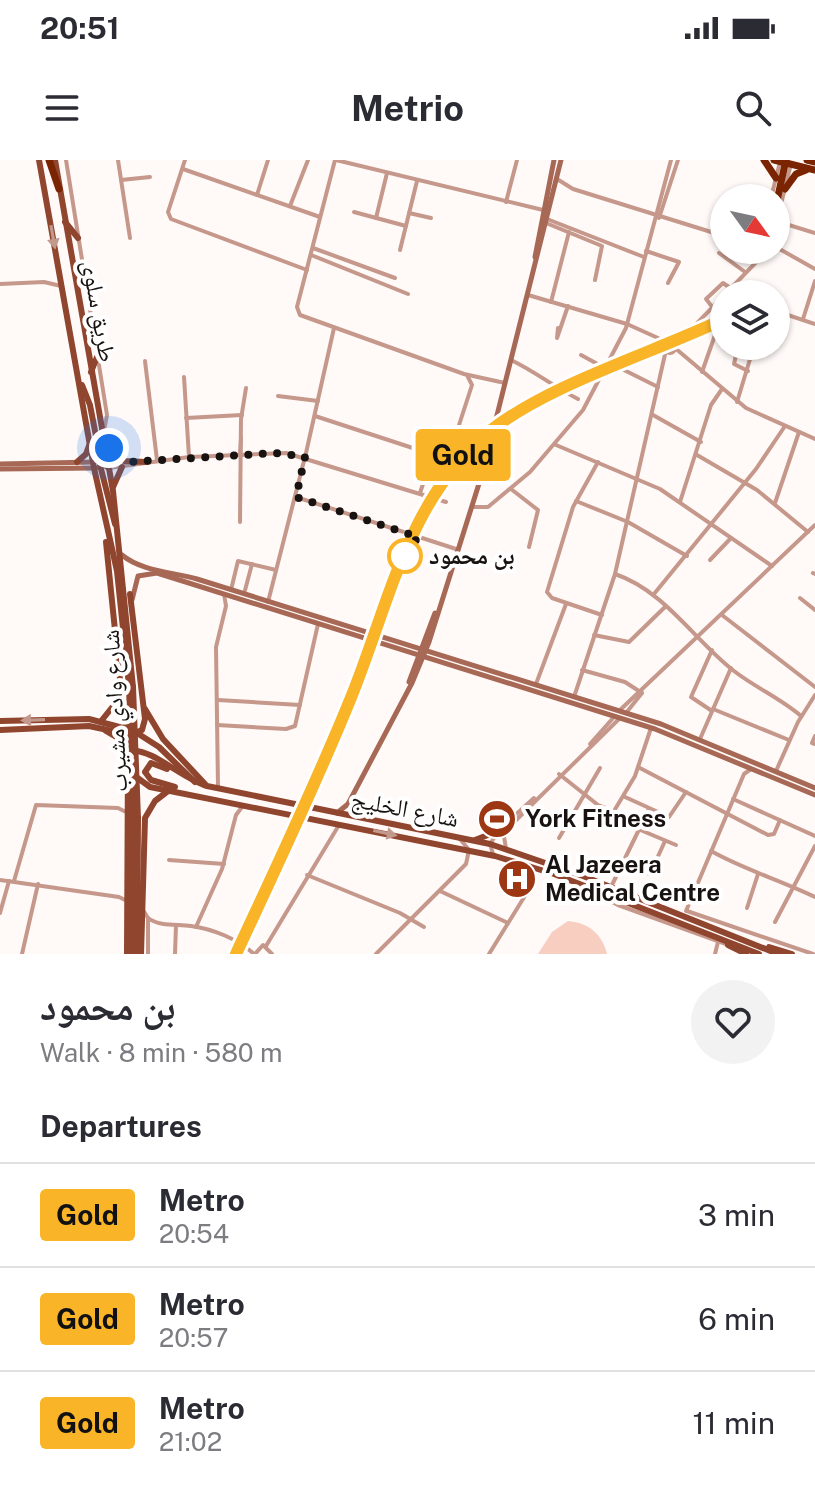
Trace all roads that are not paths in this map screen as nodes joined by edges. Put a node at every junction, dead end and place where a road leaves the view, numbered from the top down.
1 (39, 160) edge
2 (52, 160) edge
3 (66, 160) edge
4 (118, 160) edge
5 (185, 160) edge
6 (268, 160) edge
7 (308, 160) edge
8 (335, 160) edge
9 (363, 160) edge
10 (517, 160) edge
11 (554, 160) edge
12 (561, 160) edge
13 (671, 160) edge
14 (678, 160) edge
15 (764, 160) edge
16 (807, 160) edge
17 (785, 161) edge
18 (361, 167) junction
19 (813, 167) edge
20 (672, 168) junction
21 (182, 169) junction
22 (387, 173) junction
23 (150, 177) dead end
24 (556, 178) junction
25 (776, 178) junction
26 (121, 180) junction
27 (417, 181) junction
28 (774, 184) edge
29 (780, 184) edge
30 (785, 184) edge
31 (789, 184) edge
32 (59, 189) joint
33 (257, 195) junction
34 (661, 195) junction
35 (666, 199) junction
36 (506, 202) junction
37 (290, 206) junction
38 (543, 210) junction
39 (354, 212) dead end
40 (409, 213) junction
41 (658, 216) junction
42 (320, 217) junction
43 (376, 218) junction
44 (431, 218) dead end
45 (64, 221) junction
46 (546, 221) junction
47 (790, 224) edge
48 (406, 226) junction
49 (569, 232) junction
50 (710, 232) edge
51 (815, 233) edge
52 (78, 238) junction
53 (130, 238) dead end
54 (313, 248) junction
55 (400, 250) dead end
56 (645, 254) junction
57 (310, 257) junction
58 (790, 257) edge
59 (535, 258) junction
60 (734, 264) edge
61 (754, 264) edge
62 (815, 269) edge
63 (59, 270) junction
64 (307, 270) junction
65 (745, 272) junction
66 (395, 278) dead end
67 (595, 280) dead end
68 (737, 280) edge
69 (815, 281) edge
70 (44, 282) junction
71 (668, 283) dead end
72 (0, 284) edge
73 (62, 287) junction
74 (408, 294) dead end
75 (525, 295) junction
76 (551, 302) junction
77 (568, 306) junction
78 (710, 307) edge
79 (790, 315) edge
80 (803, 319) junction
81 (627, 324) junction
82 (815, 324) edge
83 (334, 328) junction
84 (558, 328) dead end
85 (670, 348) junction
86 (710, 350) edge
87 (581, 355) dead end
88 (97, 357) junction
89 (511, 360) junction
90 (735, 360) edge
91 (751, 360) edge
92 (145, 361) dead end
93 (607, 365) junction
94 (748, 371) junction
95 (91, 372) junction
96 (702, 373) junction
97 (467, 375) junction
98 (184, 377) dead end
99 (78, 378) junction
100 (505, 383) junction
101 (658, 387) junction
102 (246, 388) dead end
103 (722, 389) junction
104 (278, 396) dead end
105 (578, 399) dead end
106 (318, 401) junction
107 (737, 402) junction
108 (242, 415) junction
109 (653, 415) junction
110 (315, 416) junction
111 (186, 418) junction
112 (785, 426) junction
113 (799, 432) junction
114 (103, 438) junction
115 (91, 439) junction
116 (815, 439) edge
117 (701, 442) junction
118 (556, 445) junction
119 (433, 454) junction
120 (242, 455) junction
121 (697, 455) junction
122 (188, 457) junction
123 (305, 457) junction
124 (448, 459) junction
125 (157, 460) junction
126 (77, 462) junction
127 (146, 462) junction
128 (598, 462) junction
129 (101, 465) junction
130 (0, 466) edge
131 (122, 467) junction
132 (483, 471) junction
133 (637, 479) junction
134 (746, 483) junction
135 (511, 489) junction
136 (113, 491) junction
137 (420, 493) junction
138 (296, 497) junction
139 (576, 501) junction
140 (446, 502) dead end
141 (680, 502) junction
142 (775, 503) junction
143 (472, 507) junction
144 (240, 522) dead end
145 (628, 522) junction
146 (712, 525) junction
147 (815, 525) edge
148 (119, 532) junction
149 (808, 532) junction
150 (731, 538) junction
151 (529, 547) dead end
152 (456, 549) junction
153 (122, 555) junction
154 (687, 556) junction
155 (710, 560) dead end
156 (252, 564) junction
157 (772, 566) junction
158 (276, 570) junction
159 (615, 574) junction
160 (231, 590) junction
161 (224, 593) junction
162 (244, 594) junction
163 (654, 595) junction
164 (234, 598) junction
165 (800, 598) dead end
166 (268, 602) junction
167 (566, 604) junction
168 (226, 606) junction
169 (666, 606) junction
170 (132, 609) junction
171 (815, 610) edge
172 (602, 615) junction
173 (722, 615) junction
174 (318, 624) junction
175 (594, 635) junction
176 (699, 638) junction
177 (424, 649) junction
178 (712, 650) junction
179 (406, 651) junction
180 (421, 656) junction
181 (731, 668) junction
182 (582, 670) junction
183 (410, 679) junction
184 (535, 685) junction
185 (815, 687) edge
186 (129, 688) junction
187 (408, 689) junction
188 (642, 693) junction
189 (815, 695) edge
190 (574, 697) junction
191 (217, 700) junction
192 (143, 705) junction
193 (300, 705) junction
194 (713, 710) junction
195 (620, 714) junction
196 (801, 716) junction
197 (102, 720) junction
198 (0, 721) edge
199 (217, 725) junction
200 (79, 728) junction
201 (651, 728) junction
202 (121, 729) junction
203 (0, 730) edge
204 (137, 733) junction
205 (815, 736) edge
206 (700, 739) junction
207 (790, 740) junction
208 (814, 743) edge
209 (128, 758) junction
210 (743, 763) junction
211 (638, 767) junction
212 (600, 768) dead end
213 (753, 768) junction
214 (128, 771) junction
215 (776, 771) junction
216 (559, 774) junction
217 (744, 774) junction
218 (181, 776) junction
219 (195, 782) junction
220 (207, 786) junction
221 (815, 788) edge
222 (220, 789) junction
223 (172, 790) junction
224 (185, 792) junction
225 (686, 792) junction
226 (584, 795) junction
227 (815, 795) edge
228 (625, 796) junction
229 (536, 797) junction
230 (733, 799) junction
231 (232, 801) junction
232 (126, 803) junction
233 (244, 804) junction
234 (348, 804) junction
235 (118, 808) junction
236 (649, 809) junction
237 (126, 812) junction
238 (337, 813) junction
239 (236, 815) junction
240 (726, 815) junction
241 (351, 816) junction
242 (139, 818) junction
243 (323, 820) junction
244 (780, 820) junction
245 (341, 824) junction
246 (638, 829) junction
247 (498, 831) junction
248 (331, 835) junction
249 (815, 836) edge
250 (458, 837) junction
251 (559, 838) dead end
252 (472, 840) junction
253 (665, 841) junction
254 (490, 844) junction
255 (676, 845) dead end
256 (815, 846) edge
257 (469, 850) junction
258 (507, 850) junction
259 (711, 851) junction
260 (495, 856) junction
261 (169, 860) dead end
262 (224, 864) junction
263 (621, 864) junction
264 (530, 866) junction
265 (758, 874) junction
266 (307, 875) junction
267 (0, 880) edge
268 (11, 881) junction
269 (38, 884) junction
270 (794, 886) junction
271 (611, 887) junction
272 (440, 891) junction
273 (127, 893) junction
274 (693, 896) junction
275 (119, 897) junction
276 (815, 897) edge
277 (128, 901) junction
278 (747, 908) dead end
279 (142, 909) junction
280 (686, 911) junction
281 (694, 912) junction
282 (0, 913) edge
283 (416, 914) junction
284 (678, 914) junction
285 (148, 918) junction
286 (409, 921) junction
287 (775, 922) dead end
288 (156, 923) junction
289 (419, 923) junction
290 (508, 923) junction
291 (176, 925) junction
292 (196, 927) junction
293 (424, 927) dead end
294 (148, 930) junction
295 (273, 938) junction
296 (721, 942) junction
297 (755, 945) junction
298 (266, 946) junction
299 (248, 947) junction
300 (258, 948) junction
301 (272, 953) edge
302 (22, 954) edge
303 (134, 954) edge
304 (148, 954) edge
305 (175, 954) edge
306 (255, 954) edge
307 (377, 954) edge
308 (489, 954) edge
309 (715, 954) edge
310 (746, 954) edge
311 (759, 954) edge
312 (778, 954) edge
313 (792, 954) edge
314 (813, 954) edge

1 -> 63 main road, طريق سلوى
2 - 32 highway
3 - 52 street
4 - 26 street
5 - 21 street
6 - 33 street
7 - 37 street
8 - 18 street
8 - 42 street
9 - 18 street
10 - 36 street
11 - 38 street
12 - 24 street
13 - 20 street
14 - 20 street
15 - 25 highway
16 - 19 highway
17 - 19 highway
17 - 25 street
17 - 29 highway
17 - 30 street
18 - 22 street
19 - 31 highway
20 - 34 street
20 - 35 street
21 - 33 street
21 - 64 street
22 - 27 street
22 - 43 street
23 - 26 street
24 - 41 street
24 - 46 street
25 - 28 street
26 - 53 street
27 - 36 street
27 - 40 street
32 - 45 main road, طريق سلوى
33 - 37 street
34 - 35 street
34 - 41 street
35 - 41 street
36 - 38 street
37 - 42 street
38 - 59 street
39 - 43 street
40 - 44 street
40 - 48 street
41 - 50 street
41 - 56 street
42 - 54 street
43 - 48 street
45 - 52 main road
45 - 95 main road, طريق سلوى
46 - 49 street
46 - 56 street
46 - 59 street
47 - 51 street
48 - 55 street
49 - 67 street
49 - 76 street
52 - 88 street
54 - 57 street
54 - 66 street
56 - 71 street
56 - 81 street
57 - 64 street
57 - 74 street
58 - 62 street
59 - 75 street
60 - 65 street
61 - 65 street
63 - 70 street
63 - 73 main road, طريق سلوى
64 - 83 street
65 - 68 street
69 - 80 street
70 - 72 street
70 - 73 street
73 - 99 main road, طريق سلوى
75 - 76 street
75 - 89 street
76 - 77 street
77 - 81 street
77 - 84 street
78 - 85 street
79 - 80 street
80 - 82 street
81 - 85 street
81 - 93 street
83 - 97 street
83 - 106 street
85 - 96 street
85 - 101 street
86 - 96 street
87 - 93 street
88 - 95 main road
88 - 114 street
89 - 100 street
89 - 105 street
90 - 94 street
91 - 94 street
92 - 125 street
93 - 101 street
93 - 118 street
94 - 107 street
95 - 114 main road, طريق سلوى
96 - 103 street
97 - 100 street
97 - 124 street
98 - 111 street
99 - 115 main road, طريق سلوى
99 - 129 main road
100 - 132 street
101 - 109 street
102 - 108 street
103 - 107 street
103 - 117 street
104 - 106 street
106 - 110 street
107 - 112 street
108 - 111 street
108 - 120 street
109 - 117 street
109 - 133 street
110 - 119 street
110 - 123 street
111 - 122 street
112 - 113 street
112 - 134 street
113 - 116 street
113 - 142 street
114 - 127 main road
114 - 129 main road, طريق سلوى
115 - 126 main road
115 - 129 main road, طريق سلوى
117 - 121 street
118 - 128 street
118 - 135 street
119 - 124 street
119 - 137 street
120 - 122 street
120 - 123 street
120 - 144 street
121 - 134 street
121 - 141 street
122 - 125 street
123 - 137 street
123 - 138 street
124 - 132 street
125 - 127 street
126 - 129 street
126 - 130 street
127 - 131 street
128 - 133 street
128 - 139 street
129 - 130 street
129 - 131 street
129 - 136 main road, شارع وادي مشيرب
129 - 148 main road
129 - 186 main road, شارع وادي مشيرب
131 - 136 main road
132 - 143 street
133 - 141 street
133 - 145 street
134 - 142 street
134 - 146 street
135 - 143 street
135 - 151 street
136 - 148 main road, شارع وادي مشيرب
137 - 140 street
138 - 152 street
138 - 158 street
139 - 145 street
139 - 167 street
141 - 146 street
142 - 149 street
143 - 152 street
145 - 154 street
145 - 159 street
146 - 150 street
146 - 154 street
147 - 149 street
148 - 153 main road, شارع وادي مشيرب
149 - 157 street
150 - 155 street
150 - 157 street
152 - 177 street
153 - 160 street
153 - 170 main road
153 - 186 main road, شارع وادي مشيرب
154 - 163 street
156 - 158 street
156 - 160 street
156 - 162 street
157 - 173 street
158 - 166 street
159 - 163 street
159 - 172 street
160 - 162 street
161 - 164 street
161 - 168 street
161 - 170 street
162 - 166 street
163 - 169 street
164 - 168 street
164 - 174 street
165 - 171 street
166 - 177 street
167 - 172 street
167 - 184 street
168 - 191 street
169 - 175 street
169 - 176 street
170 - 192 main road
172 - 175 street
173 - 176 street
173 - 185 street
174 - 179 street
174 - 193 street
175 - 182 street
176 - 178 street
176 - 188 street
177 - 180 street
177 - 184 street
178 - 181 street
178 - 194 street
179 - 180 street
179 - 183 street
180 - 183 street
180 - 187 street
180 - 195 street
181 - 194 street
181 - 196 street
182 - 188 street
182 - 190 street
183 - 187 street
184 - 190 street
186 - 197 main road
186 - 202 main road, شارع وادي مشيرب
186 - 242 main road, شارع وادي مشيرب, bridge
187 - 234 street
188 - 195 street
189 - 196 street
190 - 195 street
191 - 193 street
191 - 199 street
192 - 204 main road
192 - 220 main road
193 - 199 street
194 - 206 street
194 - 207 street
195 - 201 street
195 - 206 street
195 - 216 street
196 - 207 street
197 -> 198 main road
197 - 202 main road
199 - 222 street
200 - 202 main road
200 - 203 main road
200 - 209 main road
201 - 210 street
201 - 211 street
202 - 204 main road
202 - 209 main road, شارع وادي مشيرب
204 - 219 main road
205 - 208 street
206 - 215 street
207 - 215 street
209 - 214 main road, شارع وادي مشيرب
209 - 218 main road, شارع الخليج
210 - 213 street
210 - 217 street
211 - 225 street
211 - 228 street
212 - 226 street
213 - 217 street
213 - 227 street
214 - 223 main road, شارع الخليج
214 - 232 main road, شارع وادي مشيرب
215 - 221 street
216 - 226 street
216 - 229 street
217 - 230 street
218 - 219 main road, شارع الخليج
218 - 224 main road
219 - 220 main road, شارع الخليج
220 - 222 main road, شارع الخليج
222 - 238 main road, شارع الخليج
223 - 224 main road, شارع الخليج
223 - 242 main road
224 - 231 main road, شارع الخليج
225 - 236 street
225 - 240 street
226 - 228 street
226 - 251 street
228 - 236 street
229 - 247 street
229 - 258 street
230 - 240 street
230 - 244 street
231 - 233 main road, شارع الخليج
231 - 239 street
232 - 235 street
232 - 237 main road, شارع وادي مشيرب
233 - 239 street
233 - 243 main road, شارع الخليج
234 - 238 street
234 - 241 street
235 - 237 street
235 - 268 street
236 - 246 street
237 - 273 main road, شارع وادي مشيرب
238 - 241 main road, شارع الخليج
239 - 262 street
240 - 244 street
240 - 259 street
241 - 250 main road, شارع الخليج
242 - 279 main road, شارع وادي مشيرب
242 - 303 main road, شارع وادي مشيرب
242 - 303 main road
243 - 245 main road, شارع الخليج
243 - 248 street
244 - 249 street
245 - 248 street
245 -> 257 main road, شارع الخليج
246 - 253 street
246 - 263 street
247 - 252 main road
247 - 254 street
248 - 266 street
250 - 252 main road, شارع الخليج
250 - 257 street
252 - 254 main road, شارع الخليج
253 - 255 street
253 - 263 street
254 - 258 main road, شارع الخليج
254 - 260 street
256 - 270 street
257 - 260 main road, شارع الخليج
257 - 272 street
258 - 271 main road, شارع الخليج
259 - 265 street
259 - 274 street
260 - 264 main road, شارع الخليج
261 - 262 street
262 - 292 street
263 - 271 street
264 - 290 street
264 - 296 main road, شارع الخليج
265 - 270 street
265 - 278 street
266 - 286 street
266 - 295 street
267 - 268 street
268 - 269 street
268 - 282 street
269 - 275 street
269 - 302 street
270 - 276 street
270 - 287 street
271 - 284 main road, شارع الخليج
272 - 283 street
272 - 290 street
273 - 275 street
273 - 277 main road, شارع وادي مشيرب
274 - 280 street
274 - 281 street
275 - 277 street
277 - 303 main road, شارع وادي مشيرب
279 - 285 street
279 - 303 main road, شارع وادي مشيرب
280 - 281 street
280 - 284 street
281 - 314 street
283 - 286 street
283 - 289 street
284 - 297 main road, شارع الخليج
285 - 288 street
285 - 294 street
286 - 289 street
286 - 307 street
288 - 291 street
288 - 294 street
289 - 293 street
290 - 308 street
291 - 292 street
291 - 305 street
292 - 299 street
294 - 304 street
295 - 298 street
295 - 301 street
296 - 309 street
296 - 310 main road, شارع الخليج
296 - 311 main road, شارع الخليج
297 - 312 main road, شارع الخليج
297 - 313 main road, شارع الخليج
298 - 300 street
298 - 301 street
299 - 300 street
299 - 306 street
300 - 306 street

